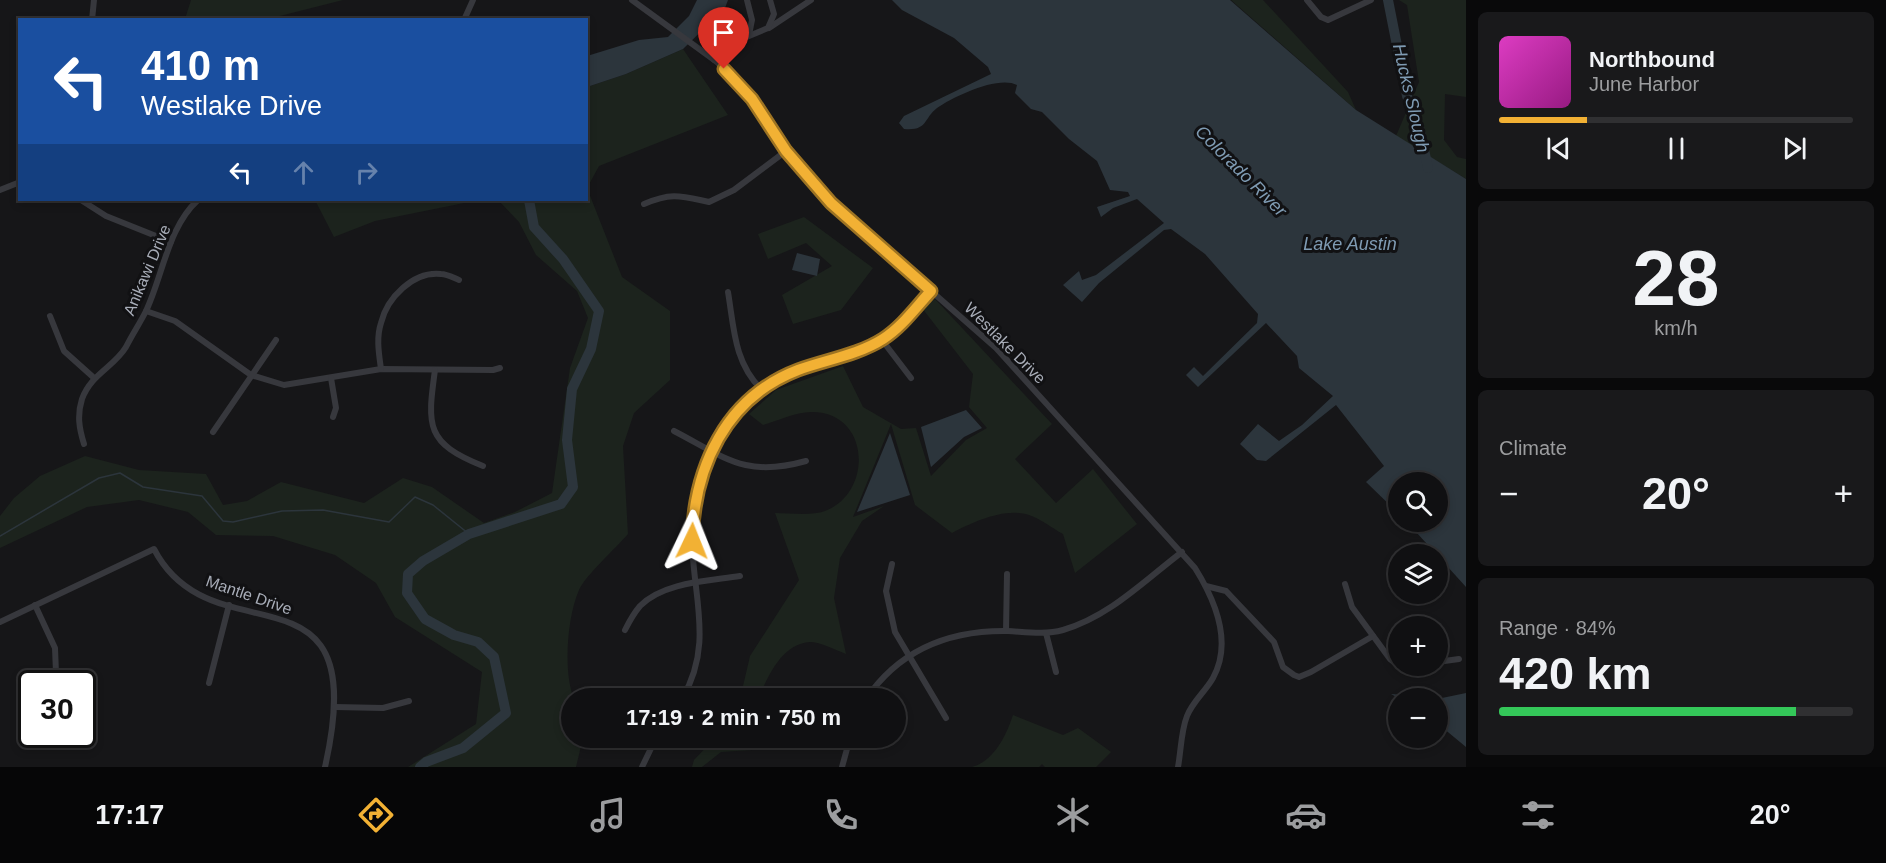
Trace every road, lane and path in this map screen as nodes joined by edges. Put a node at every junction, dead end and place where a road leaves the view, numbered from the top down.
1 (94, 0) edge
2 (473, 0) edge
3 (632, 0) edge
4 (747, 0) edge
5 (770, 0) edge
6 (811, 0) edge
7 (1307, 0) edge
8 (1371, 0) edge
9 (92, 18) edge
10 (465, 18) edge
11 (768, 28) junction
12 (749, 36) junction
13 (714, 60) junction
14 (786, 151) junction
15 (18, 183) edge
16 (0, 190) edge
17 (83, 201) edge
18 (197, 201) edge
19 (644, 204) dead end
20 (171, 242) junction
21 (459, 280) dead end
22 (931, 291) junction
23 (728, 292) dead end
24 (146, 311) junction
25 (50, 316) dead end
26 (882, 339) junction
27 (276, 340) dead end
28 (500, 368) dead end
29 (381, 369) junction
30 (435, 370) junction
31 (251, 375) junction
32 (93, 378) junction
33 (331, 378) junction
34 (911, 378) dead end
35 (761, 390) junction
36 (333, 417) dead end
37 (674, 431) dead end
38 (213, 432) dead end
39 (84, 444) dead end
40 (711, 450) junction
41 (806, 461) dead end
42 (483, 466) dead end
43 (1182, 552) junction
44 (892, 564) dead end
45 (1007, 574) dead end
46 (740, 576) dead end
47 (696, 583) junction
48 (1345, 584) dead end
49 (1206, 586) junction
50 (35, 605) junction
51 (230, 605) junction
52 (0, 622) edge
53 (625, 630) dead end
54 (1006, 631) junction
55 (1046, 633) junction
56 (1373, 636) junction
57 (1388, 653) edge
58 (909, 656) junction
59 (1459, 659) dead end
60 (1448, 660) edge
61 (56, 670) edge
62 (1056, 672) dead end
63 (208, 683) dead end
64 (688, 688) edge
65 (875, 688) edge
66 (409, 701) dead end
67 (335, 707) junction
68 (946, 718) dead end
69 (651, 748) edge
70 (847, 748) edge
71 (325, 767) edge
72 (642, 767) edge
73 (842, 767) edge
74 (1178, 767) edge

1 - 9 street
2 - 10 street
3 - 13 street, Westlake Drive
4 - 12 street
5 - 11 street
6 - 11 street
7 - 8 street
11 - 12 street
12 - 13 street
13 - 14 street, Westlake Drive
14 - 19 street
14 - 22 street, Westlake Drive
15 - 16 street
17 - 20 street
18 - 20 street, Anikawi Drive
20 - 24 street, Anikawi Drive
21 - 29 street
22 - 26 street
22 - 43 street, Westlake Drive
23 - 35 street
24 - 31 street
24 - 32 street, Anikawi Drive
25 - 32 street
26 - 34 street
26 - 35 street
27 - 31 street
28 - 30 street
29 - 30 street
29 - 33 street
30 - 42 street
31 - 33 street
31 - 38 street
32 - 39 street, Anikawi Drive
33 - 36 street
35 - 40 street
37 - 40 street
40 - 41 street
40 - 47 street
43 - 49 street, Westlake Drive
43 - 55 street
44 - 58 street
45 - 54 street
46 - 47 street
47 - 53 street
47 - 64 street
48 - 56 street
49 - 56 street
49 - 74 street, Westlake Drive
50 - 51 street, Mantle Drive
50 - 52 street, Mantle Drive
50 - 61 street
51 - 63 street
51 - 67 street, Mantle Drive
54 - 55 street
54 - 58 street
55 - 62 street
56 - 57 street
58 - 65 street
58 - 68 street
59 - 60 street
66 - 67 street
67 - 71 street, Mantle Drive
69 - 72 street
70 - 73 street

